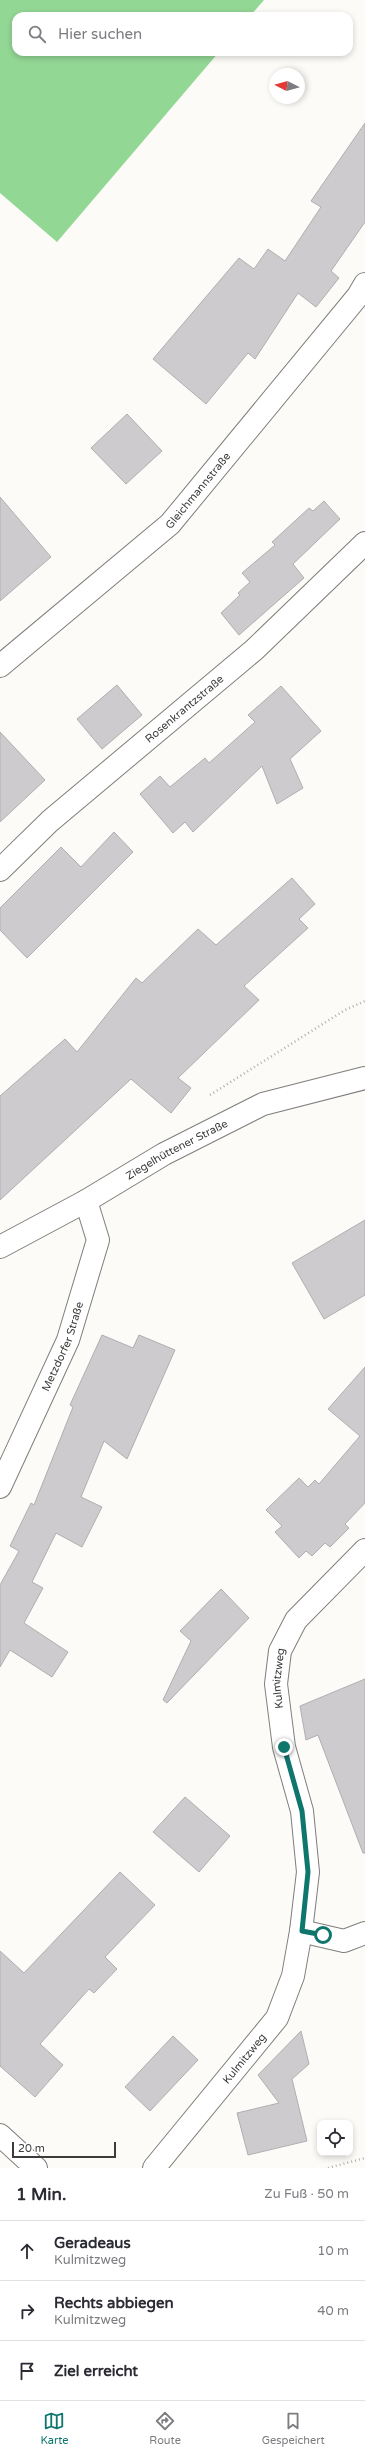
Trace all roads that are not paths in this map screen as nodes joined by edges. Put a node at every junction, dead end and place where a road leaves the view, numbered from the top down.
1 (365, 284) edge
2 (365, 543) edge
3 (0, 666) edge
4 (0, 870) edge
5 (365, 1078) edge
6 (86, 1201) junction
7 (0, 1247) edge
8 (0, 1487) edge
9 (365, 1550) edge
10 (302, 1931) junction
11 (365, 1933) edge
12 (0, 2135) edge
13 (36, 2168) edge
14 (154, 2168) edge

1 - 3 street, Gleichmannstraße
2 - 4 street, Rosenkrantzstraße
5 - 6 street, Ziegelhüttener Straße
6 - 7 street, Ziegelhüttener Straße
6 - 8 street, Metzdorfer Straße
9 - 10 street, Kulmitzweg
10 - 11 street
10 - 14 street, Kulmitzweg
12 - 13 street

